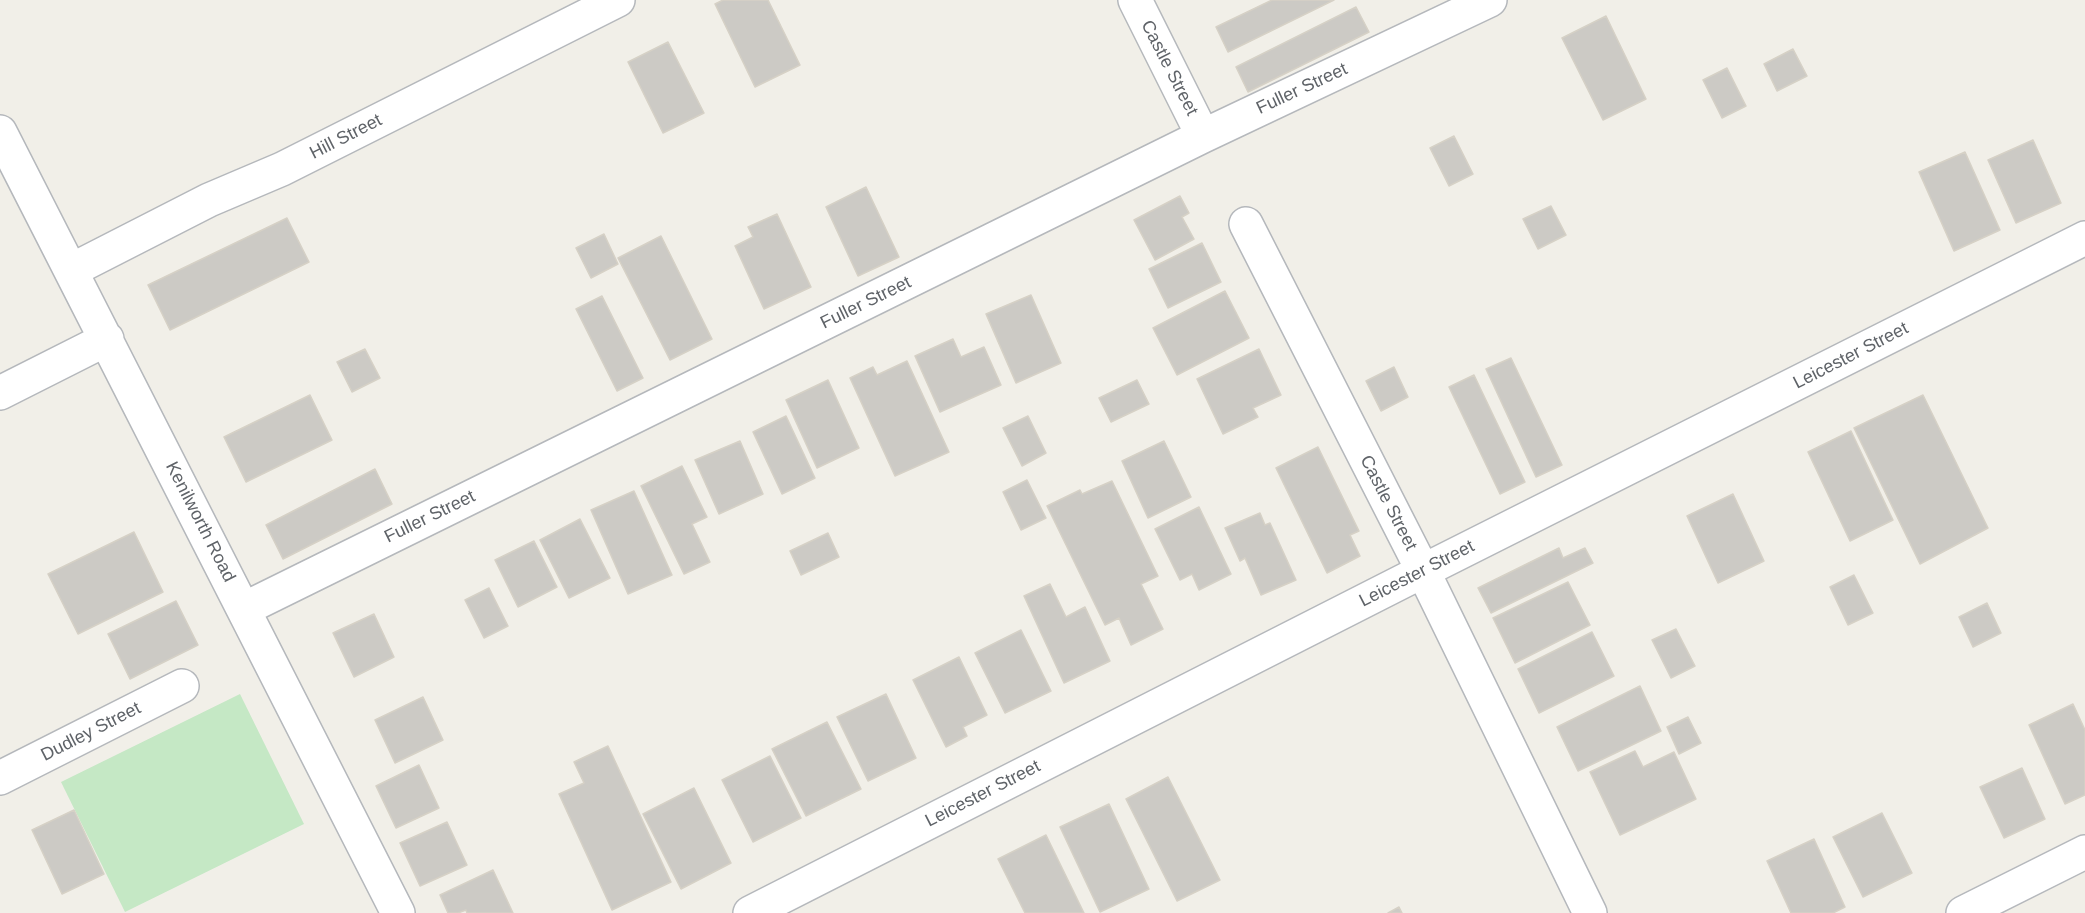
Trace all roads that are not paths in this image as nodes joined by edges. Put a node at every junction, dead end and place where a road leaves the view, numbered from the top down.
1 (618, 0) edge
2 (1135, 0) edge
3 (1490, 0) edge
4 (0, 132) edge
5 (1203, 136) junction
6 (1246, 224) dead end
7 (2085, 238) edge
8 (72, 270) junction
9 (107, 339) junction
10 (0, 393) edge
11 (1424, 571) junction
12 (244, 609) junction
13 (182, 686) dead end
14 (0, 778) edge
15 (2085, 852) edge
16 (398, 913) edge
17 (750, 913) edge
18 (1590, 913) edge
19 (1963, 913) edge

1 - 8 street, Hill Street
2 - 5 street, Castle Street
3 - 5 street, Fuller Street
4 - 8 street, Kenilworth Road
5 - 12 street, Fuller Street
6 - 11 street, Castle Street
7 - 11 street, Leicester Street
8 - 9 street, Kenilworth Road
9 - 10 street
9 - 12 street, Kenilworth Road
11 - 17 street, Leicester Street
11 - 18 street, Castle Street
12 - 16 street, Kenilworth Road
13 - 14 street, Dudley Street
15 - 19 street

